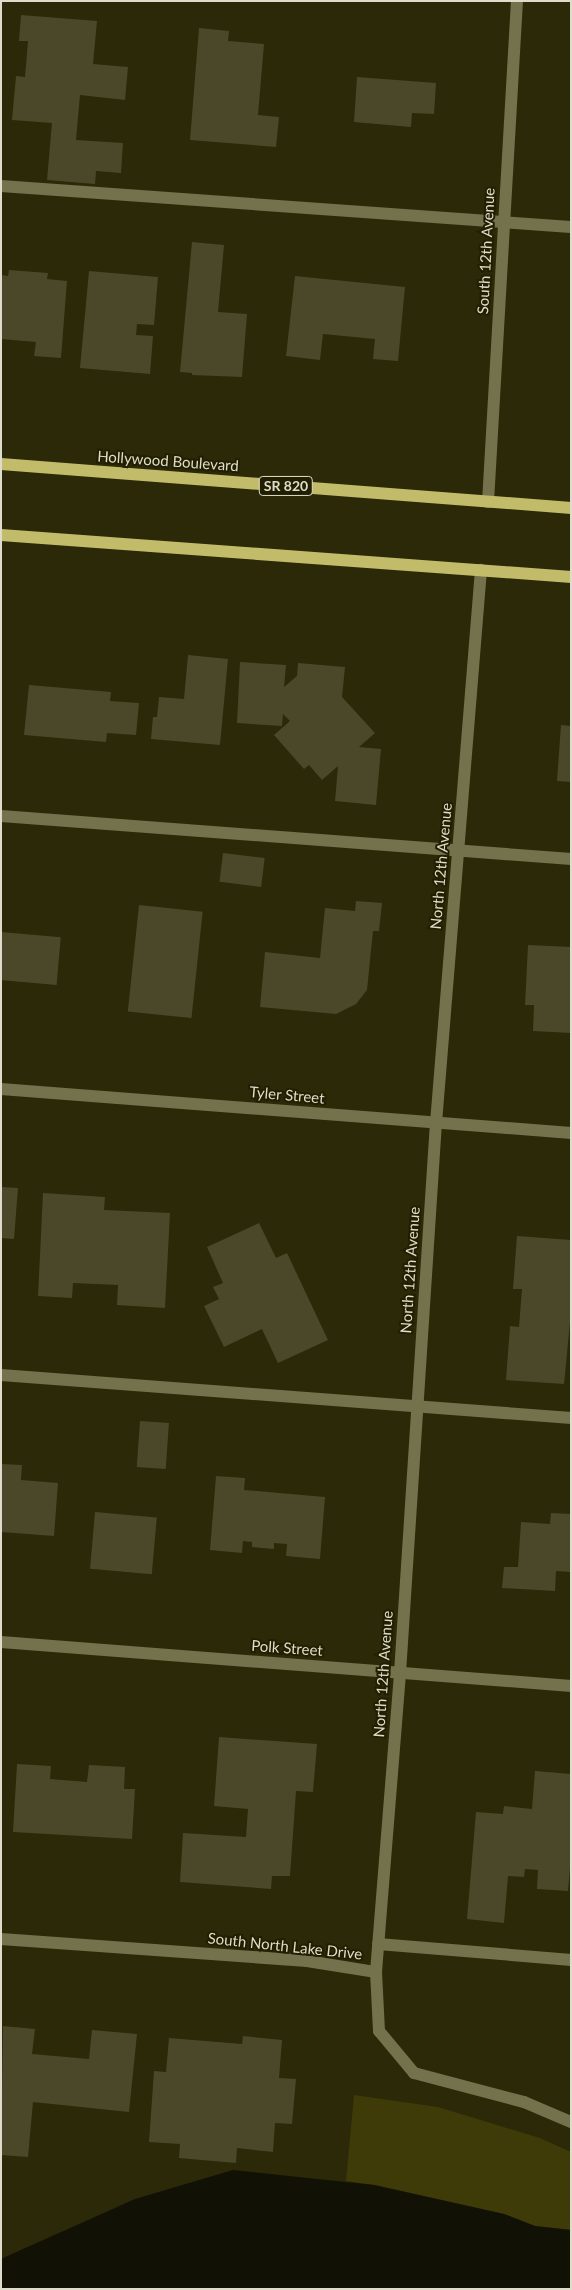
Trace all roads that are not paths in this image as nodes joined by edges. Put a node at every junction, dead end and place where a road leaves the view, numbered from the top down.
1 (517, 1) edge
2 (1, 186) edge
3 (504, 222) junction
4 (571, 227) edge
5 (1, 464) edge
6 (488, 502) junction
7 (571, 508) edge
8 (1, 535) edge
9 (481, 570) junction
10 (571, 577) edge
11 (1, 816) edge
12 (458, 850) junction
13 (571, 859) edge
14 (1, 1089) edge
15 (436, 1123) junction
16 (571, 1133) edge
17 (1, 1375) edge
18 (418, 1406) junction
19 (571, 1418) edge
20 (1, 1642) edge
21 (400, 1673) junction
22 (571, 1686) edge
23 (1, 1939) edge
24 (378, 1944) junction
25 (571, 1960) edge
26 (376, 1972) junction
27 (571, 2122) edge

1 - 3 street, South 12th Avenue
2 - 3 street
3 - 4 street
3 - 6 street, South 12th Avenue
5 - 6 main road, Hollywood Boulevard / SR 820
6 - 7 main road, Hollywood Boulevard / SR 820
8 - 9 main road
9 - 10 main road
9 - 12 street, North 12th Avenue
11 - 12 street
12 - 13 street
12 - 15 street, North 12th Avenue
14 - 15 street, Tyler Street
15 - 16 street, Tyler Street
15 - 18 street, North 12th Avenue
17 - 18 street
18 - 19 street
18 - 21 street, North 12th Avenue
20 - 21 street, Polk Street
21 - 22 street, Polk Street
21 - 24 street, North 12th Avenue
23 - 26 street, South North Lake Drive
24 - 25 street
24 - 26 street, North 12th Avenue
26 - 27 street, South North Lake Drive

